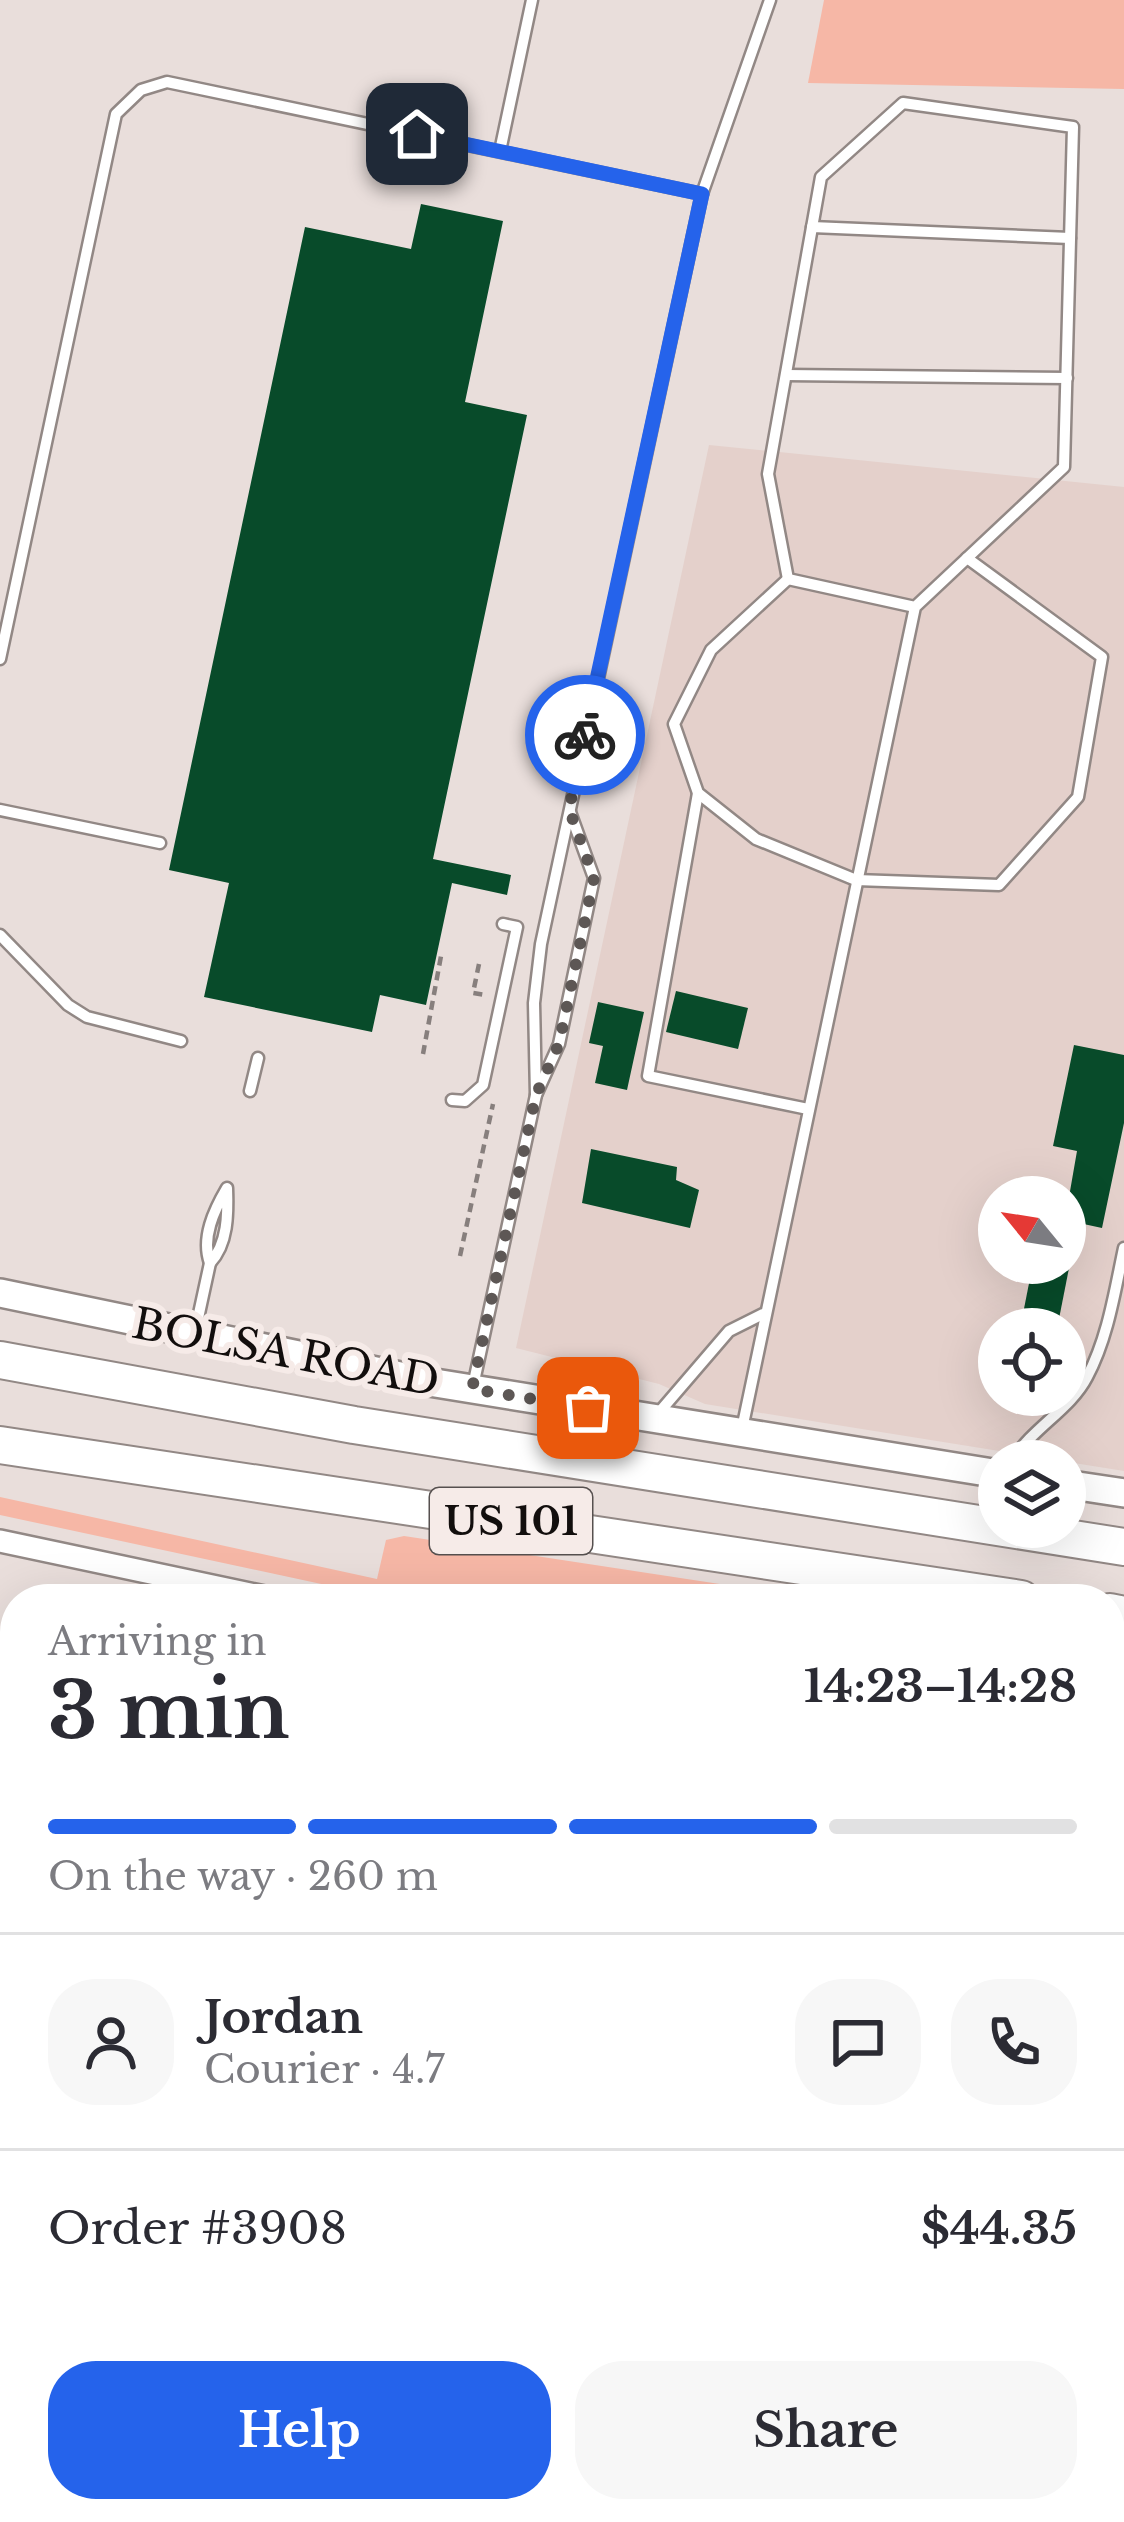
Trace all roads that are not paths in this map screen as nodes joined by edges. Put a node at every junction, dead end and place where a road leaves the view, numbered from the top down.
1 (532, 0) edge
2 (770, 0) edge
3 (500, 152) junction
4 (702, 194) junction
5 (812, 227) junction
6 (1070, 238) junction
7 (786, 375) junction
8 (1067, 378) junction
9 (967, 558) junction
10 (788, 579) junction
11 (915, 607) junction
12 (0, 659) edge
13 (698, 794) junction
14 (569, 809) junction
15 (0, 810) edge
16 (160, 843) dead end
17 (856, 880) junction
18 (503, 924) dead end
19 (0, 935) edge
20 (181, 1041) dead end
21 (258, 1058) dead end
22 (250, 1091) dead end
23 (536, 1095) junction
24 (452, 1100) dead end
25 (808, 1109) junction
26 (1124, 1248) edge
27 (210, 1263) junction
28 (0, 1293) edge
29 (763, 1314) junction
30 (194, 1335) junction
31 (0, 1360) edge
32 (472, 1389) junction
33 (653, 1418) junction
34 (741, 1432) junction
35 (1026, 1440) edge
36 (0, 1444) edge
37 (978, 1471) edge
38 (1086, 1487) edge
39 (1124, 1493) edge
40 (0, 1540) edge
41 (1124, 1546) edge
42 (204, 1584) edge
43 (923, 1584) edge

1 - 3 lane
2 - 4 lane
3 - 4 lane
3 - 12 lane
4 - 14 lane
5 - 6 lane
5 - 6 lane
5 - 7 lane
6 - 8 lane
7 - 8 lane
7 - 10 lane
8 - 9 lane
9 - 11 lane
9 - 17 lane
10 - 11 lane
10 - 13 lane
11 - 17 lane
13 - 17 lane
13 - 25 lane
14 - 23 lane
14 - 23 lane
15 - 16 lane
17 - 25 lane
18 - 24 lane
19 - 20 lane
21 - 22 lane
23 - 32 lane
25 - 29 lane
26 - 35 lane
27 - 27 lane
27 - 30 lane
28 - 30 main road, BOLSA ROAD
29 - 33 lane
29 - 34 lane
30 - 32 main road, BOLSA ROAD
31 - 41 highway, US 101
32 - 33 main road, BOLSA ROAD
33 - 34 main road, BOLSA ROAD
34 - 37 main road, BOLSA ROAD
36 - 43 highway, US 101
38 - 39 main road
40 - 42 street

